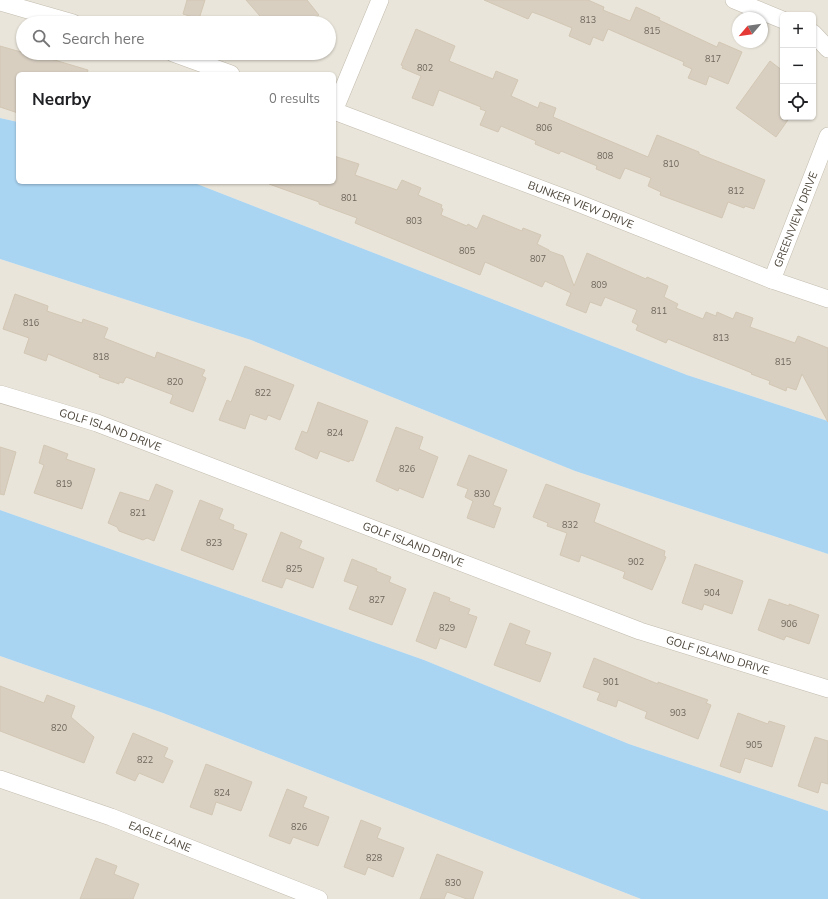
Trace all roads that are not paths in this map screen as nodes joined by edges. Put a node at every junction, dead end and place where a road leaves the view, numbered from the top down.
1 (380, 0) edge
2 (734, 0) edge
3 (0, 2) edge
4 (48, 16) edge
5 (780, 19) edge
6 (816, 36) edge
7 (828, 48) edge
8 (192, 60) edge
9 (225, 72) edge
10 (336, 106) edge
11 (336, 112) edge
12 (828, 136) edge
13 (772, 280) junction
14 (828, 299) edge
15 (0, 394) edge
16 (828, 689) edge
17 (0, 779) edge
18 (319, 899) edge

1 - 10 street
2 - 5 street
3 - 4 street
6 - 7 street
8 - 9 street
11 - 13 street, BUNKER VIEW DRIVE
12 - 13 street, GREENVIEW DRIVE
13 - 14 street, BUNKER VIEW DRIVE
15 - 16 street, GOLF ISLAND DRIVE
17 - 18 street, EAGLE LANE

